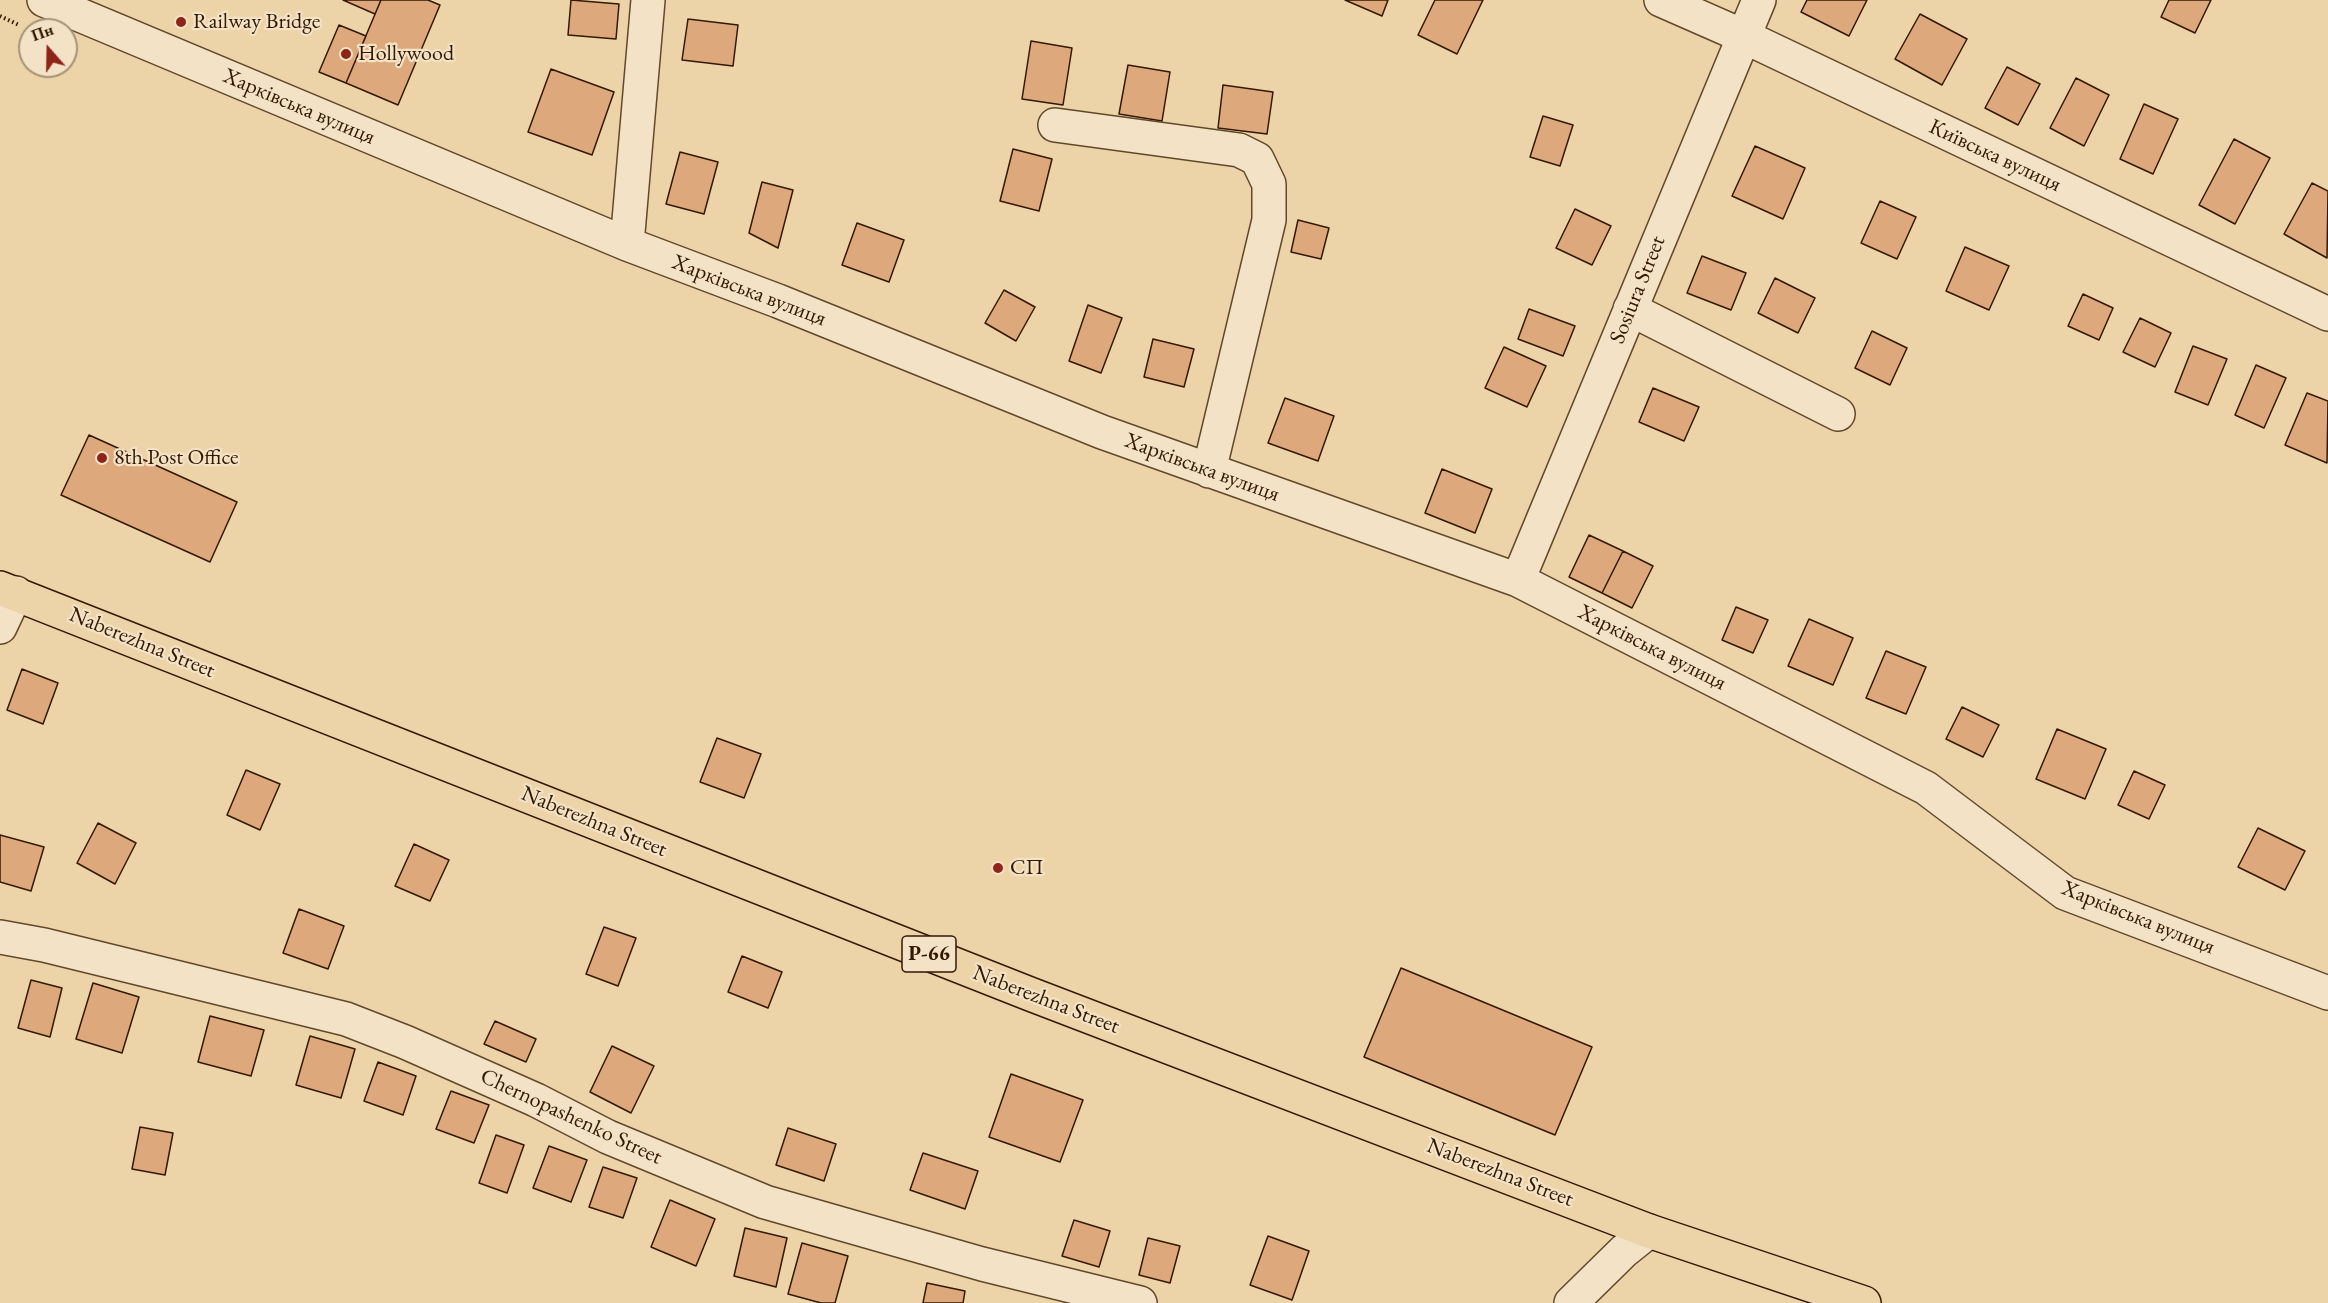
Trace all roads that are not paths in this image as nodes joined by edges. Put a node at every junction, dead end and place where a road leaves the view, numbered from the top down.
1 (44, 0) edge
2 (648, 0) edge
3 (1661, 0) edge
4 (1759, 0) edge
5 (1743, 36) junction
6 (1054, 125) dead end
7 (627, 244) junction
8 (1630, 309) junction
9 (2328, 314) edge
10 (1838, 414) dead end
11 (1209, 471) junction
12 (1518, 580) junction
13 (8, 591) edge
14 (0, 627) edge
15 (0, 937) edge
16 (2328, 993) edge
17 (1649, 1230) junction
18 (1140, 1303) edge
19 (1571, 1303) edge
20 (1864, 1303) edge

1 - 7 street, Харківська вулиця
2 - 7 street
3 - 5 street, Київська вулиця
4 - 5 street, Sosiura Street
5 - 8 street, Sosiura Street
5 - 9 street, Київська вулиця
6 - 11 street
7 - 11 street, Харківська вулиця
8 - 10 street
8 - 12 street, Sosiura Street
11 - 12 street, Харківська вулиця
12 - 16 street, Харківська вулиця
13 - 14 street
13 - 17 main road, Naberezhna Street / Р-66
15 - 18 street, Chernopashenko Street
17 - 19 street
17 - 20 main road, Naberezhna Street / Р-66

